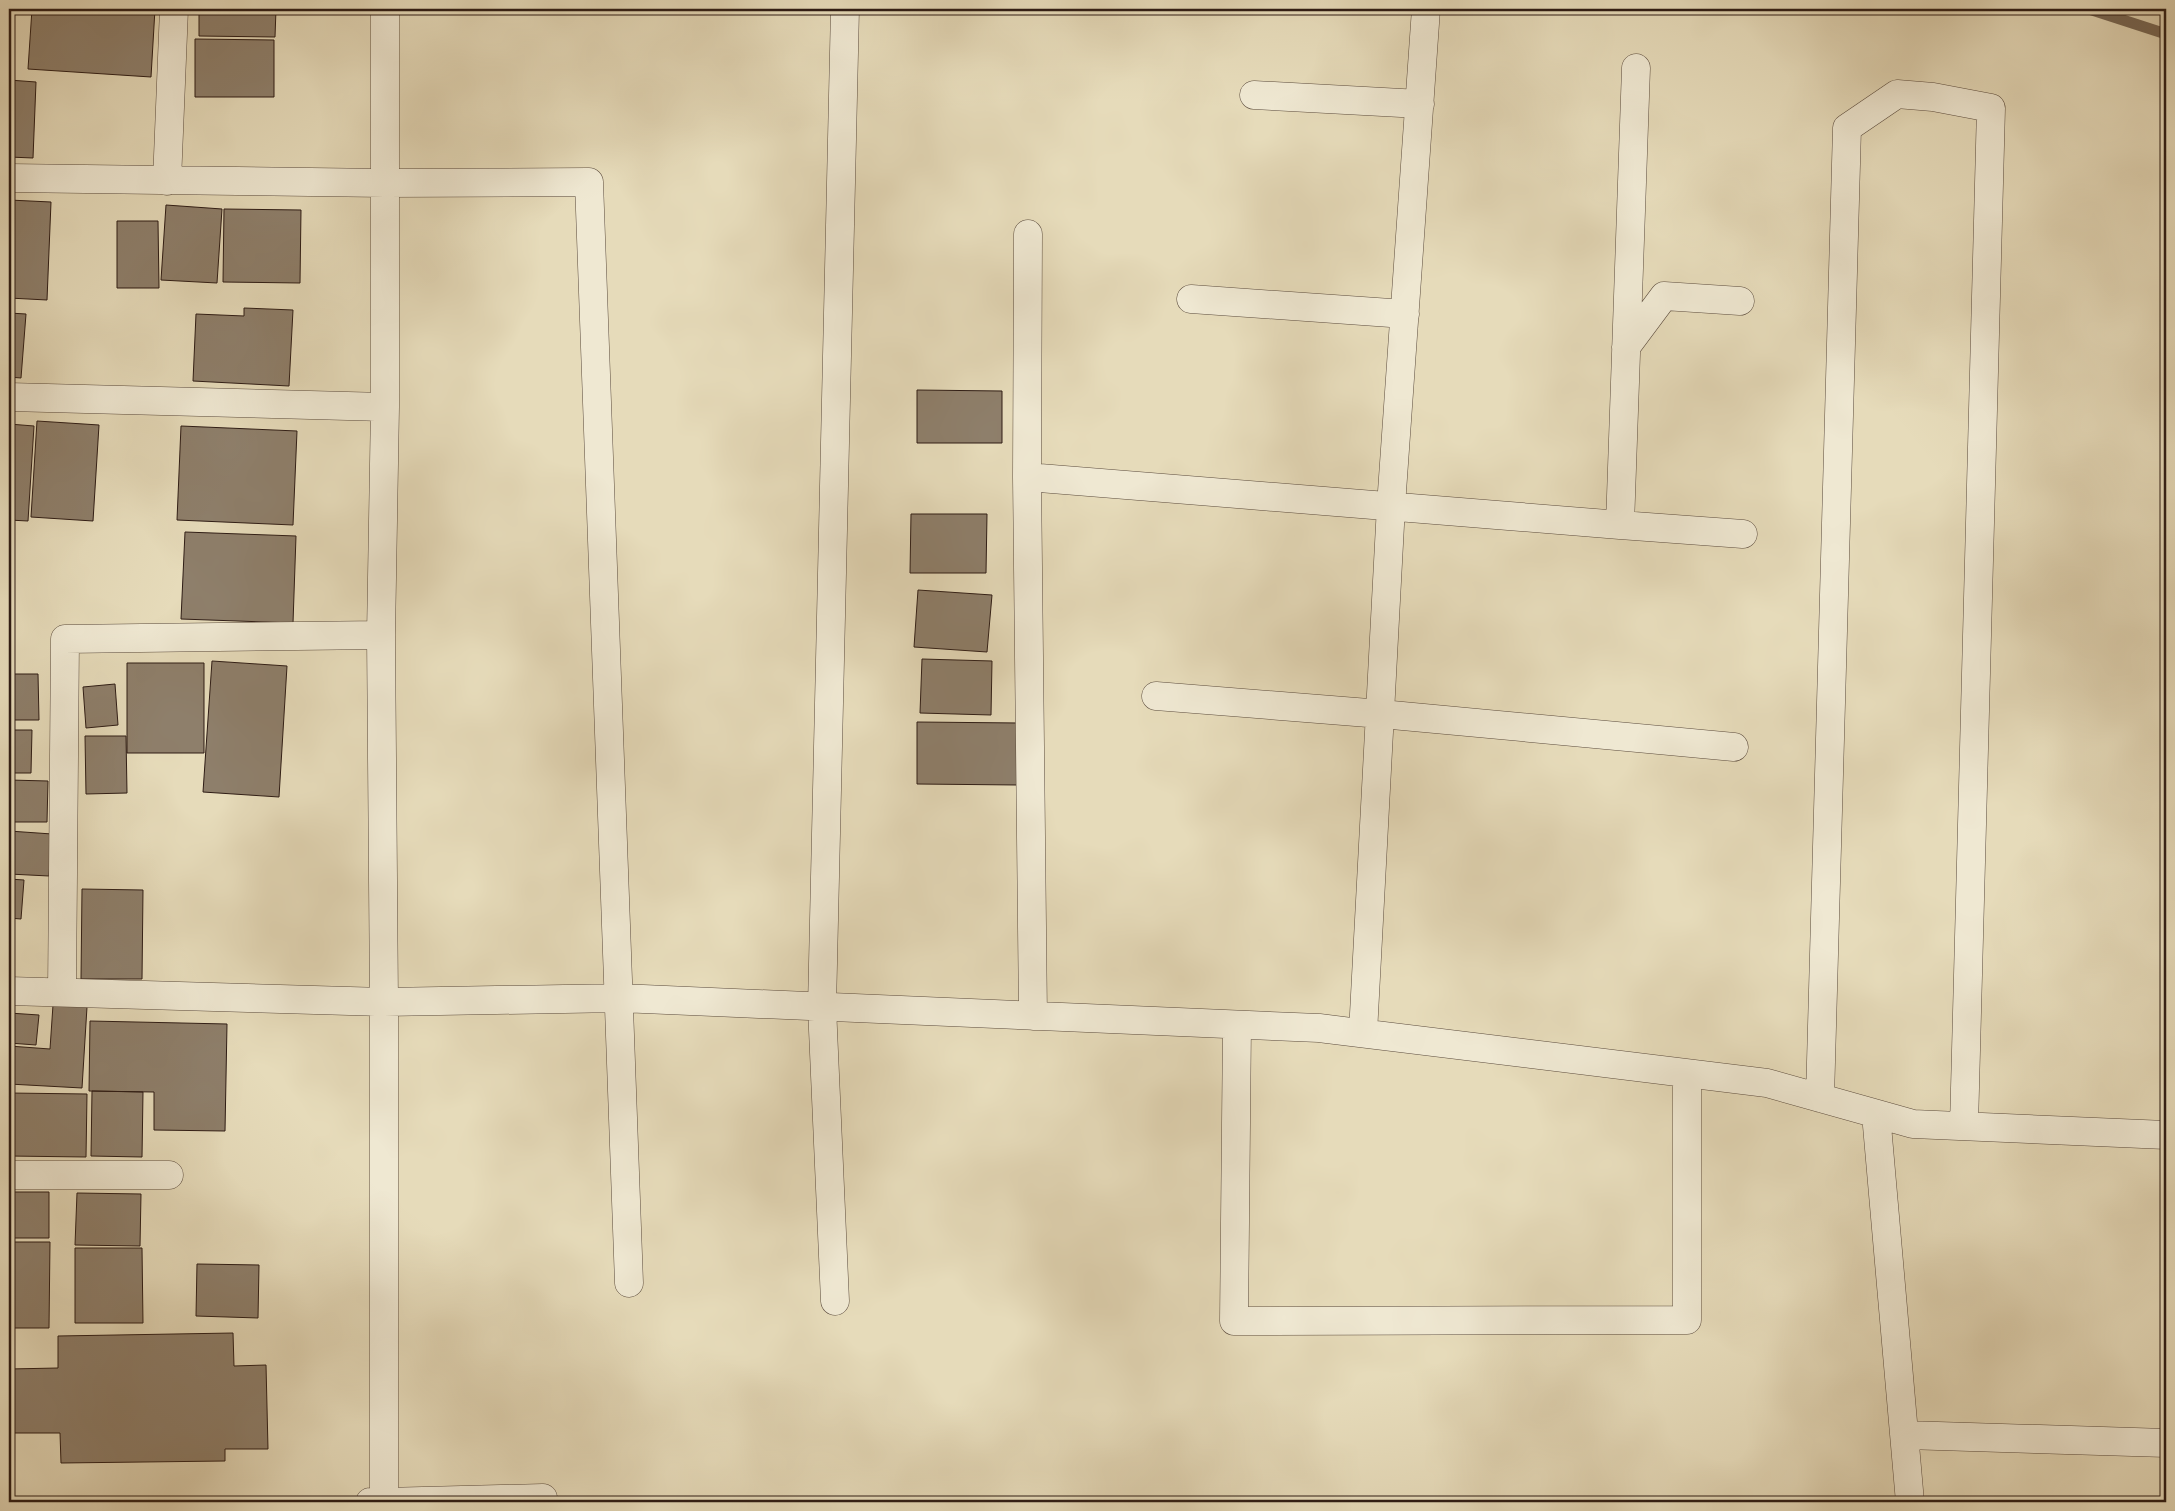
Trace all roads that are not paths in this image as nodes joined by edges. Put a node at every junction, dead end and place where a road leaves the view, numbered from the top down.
1 (174, 9) edge
2 (385, 9) edge
3 (845, 9) edge
4 (1426, 9) edge
5 (1636, 68) dead end
6 (1254, 95) dead end
7 (1420, 104) junction
8 (9, 178) edge
9 (167, 180) junction
10 (385, 183) junction
11 (1028, 234) dead end
12 (1191, 300) dead end
13 (1740, 301) dead end
14 (1406, 314) junction
15 (1626, 347) junction
16 (9, 397) edge
17 (385, 407) junction
18 (1026, 477) junction
19 (1392, 506) junction
20 (1620, 525) junction
21 (1743, 534) dead end
22 (380, 635) junction
23 (1156, 696) dead end
24 (1381, 714) junction
25 (1734, 747) dead end
26 (9, 990) edge
27 (62, 992) junction
28 (620, 998) junction
29 (384, 1002) junction
30 (822, 1007) junction
31 (1034, 1016) junction
32 (1237, 1024) junction
33 (1363, 1033) junction
34 (1687, 1074) junction
35 (1820, 1098) junction
36 (1876, 1114) junction
37 (1913, 1124) junction
38 (1964, 1126) junction
39 (2166, 1134) edge
40 (1879, 1155) junction
41 (9, 1175) edge
42 (169, 1175) dead end
43 (629, 1283) dead end
44 (835, 1302) dead end
45 (1906, 1435) junction
46 (2166, 1443) edge
47 (544, 1498) dead end
48 (370, 1502) edge
49 (384, 1502) edge
50 (1910, 1502) edge

1 - 9 street
2 - 10 street
3 - 30 street
4 - 7 street
5 - 15 street
6 - 7 street
7 - 14 street
8 - 9 street
9 - 10 street
10 - 17 street
10 - 28 street
11 - 18 street
12 - 14 street
13 - 15 street
14 - 19 street
15 - 20 street
16 - 17 street
17 - 22 street
18 - 19 street
18 - 31 street
19 - 20 street
19 - 24 street
20 - 21 street
22 - 27 street
22 - 29 street
23 - 24 street
24 - 25 street
24 - 33 street
26 - 27 street
27 - 29 street
28 - 29 street
28 - 30 street
28 - 43 street
29 - 49 street
30 - 31 street
30 - 44 street
31 - 32 street
32 - 33 street
32 - 34 street
33 - 34 street
34 - 35 street
35 - 36 street
35 - 38 street
36 - 37 street
36 - 40 street
37 - 38 street
37 - 40 street
38 - 39 street
40 - 45 street
41 - 42 street
45 - 46 street
45 - 50 street
47 - 49 street
48 - 49 street

